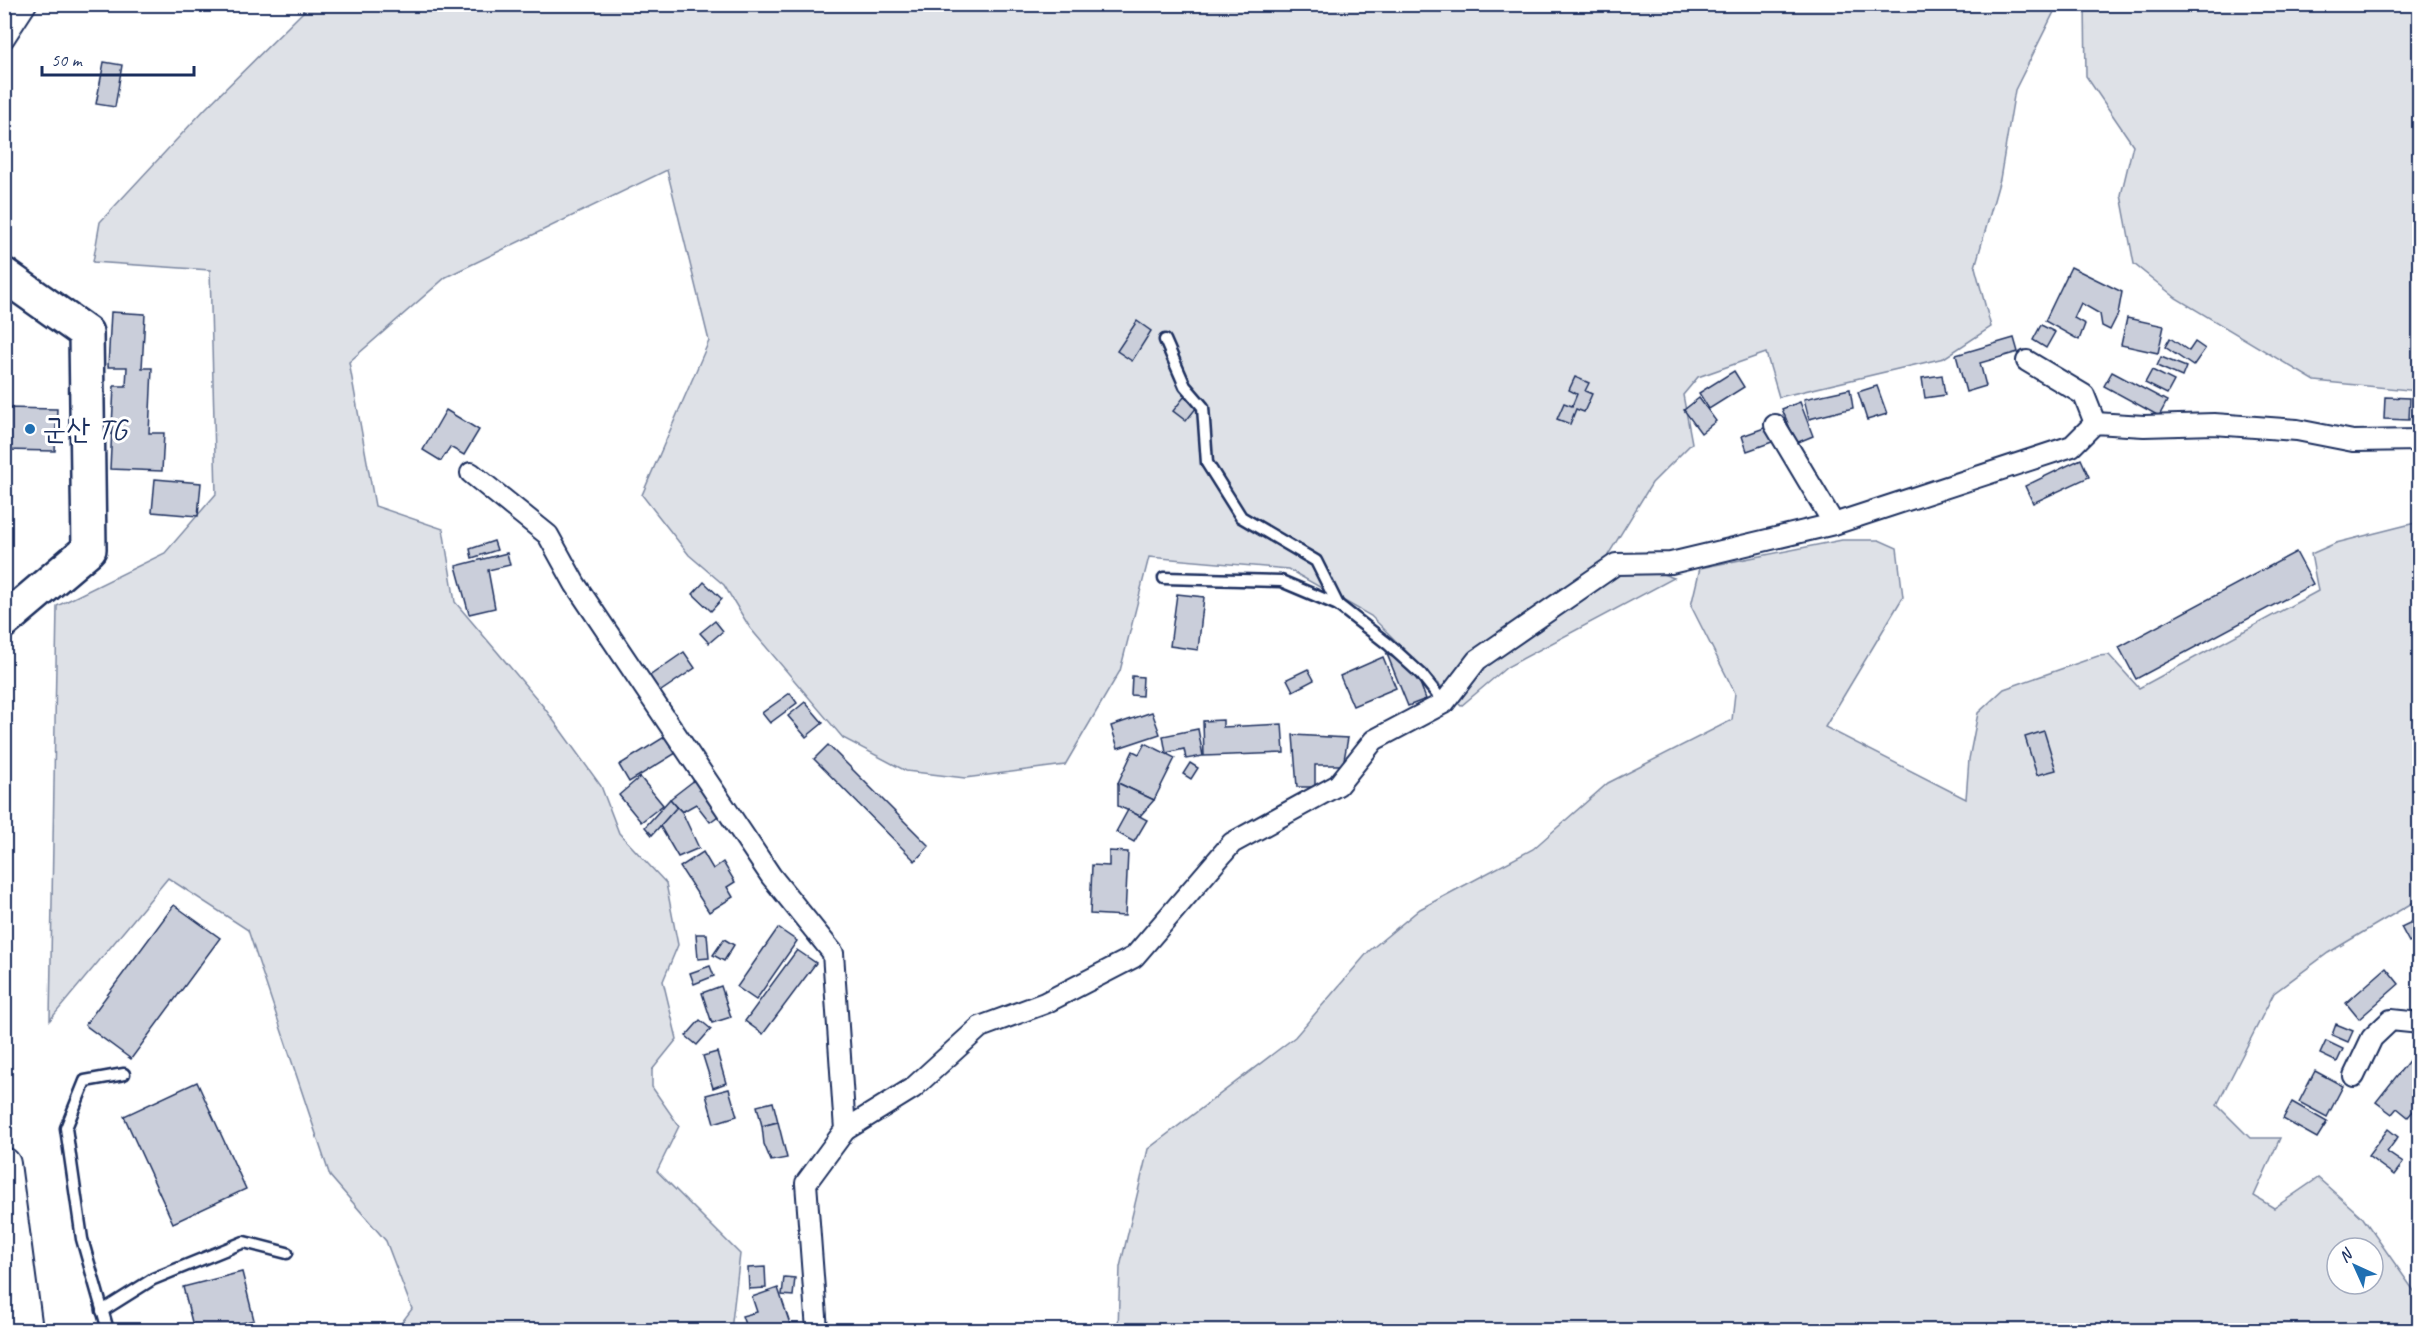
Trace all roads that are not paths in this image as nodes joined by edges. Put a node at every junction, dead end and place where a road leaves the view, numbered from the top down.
1 (26, 4) edge
2 (4, 38) edge
3 (4, 275) edge
4 (1165, 340) dead end
5 (2027, 361) dead end
6 (2096, 423) junction
7 (1775, 425) dead end
8 (2420, 440) edge
9 (471, 473) dead end
10 (1834, 524) junction
11 (1164, 578) dead end
12 (1338, 605) junction
13 (4, 621) edge
14 (1444, 703) junction
15 (2420, 1023) edge
16 (124, 1074) dead end
17 (2354, 1076) dead end
18 (845, 1130) junction
19 (4, 1164) edge
20 (286, 1253) dead end
21 (102, 1311) junction
22 (26, 1330) edge
23 (108, 1330) edge
24 (817, 1330) edge

1 - 2 street
3 - 13 highway
4 - 12 lane
5 - 6 street
6 - 8 street
6 - 10 street
7 - 10 street
9 - 18 street
10 - 14 street
11 - 12 lane
12 - 14 lane
14 - 18 street
15 - 17 street
16 - 21 lane
18 - 24 street
19 - 22 main road
20 - 21 lane
21 - 23 lane

